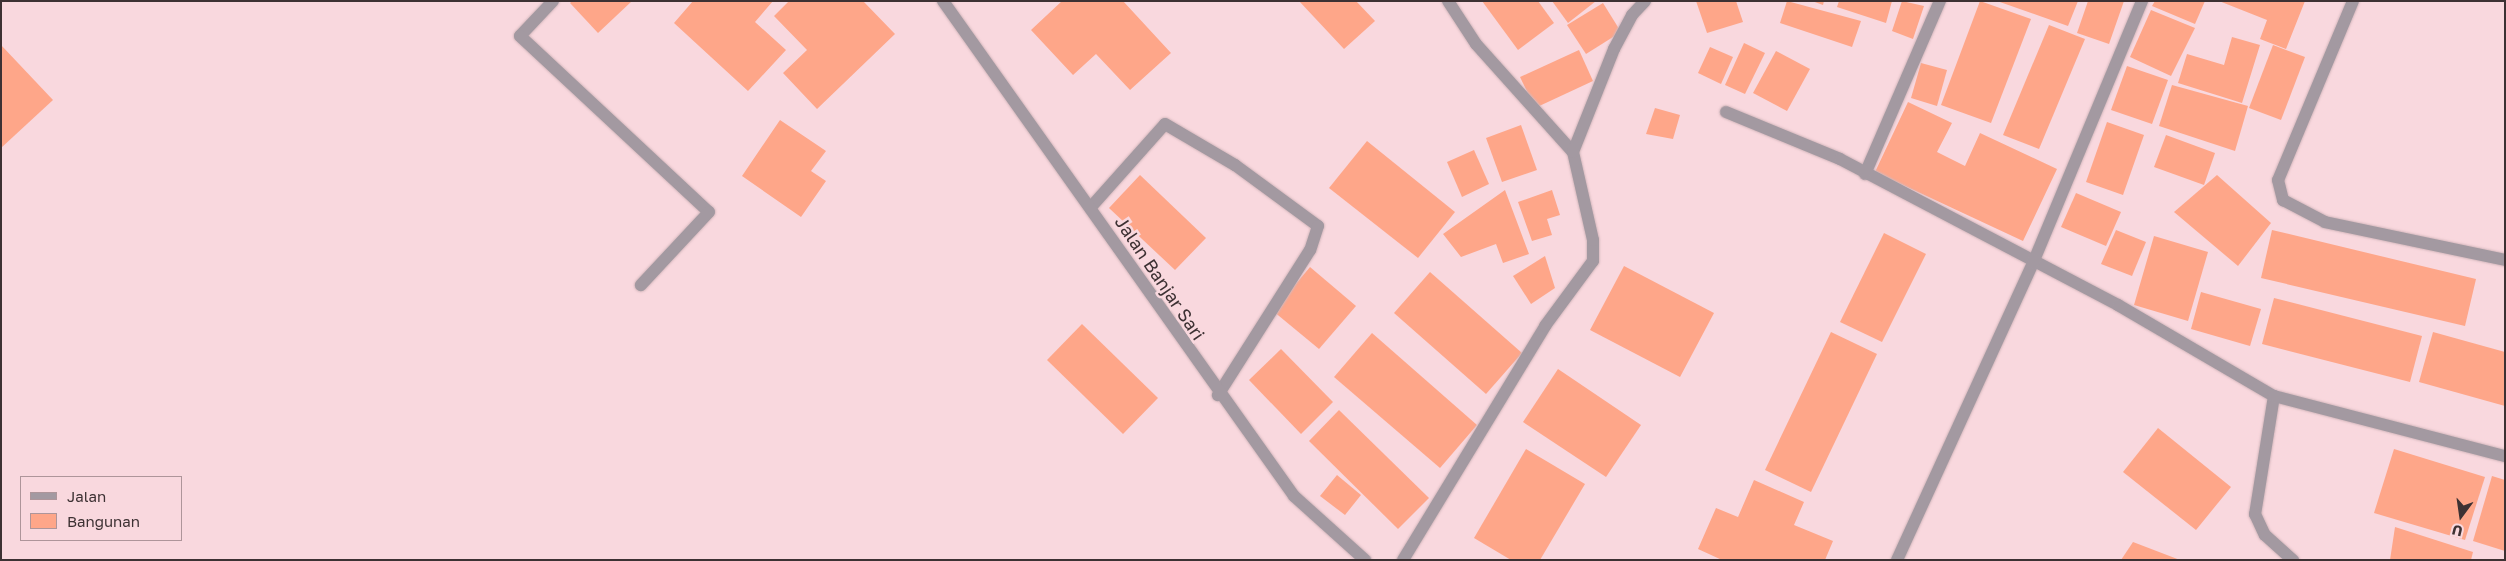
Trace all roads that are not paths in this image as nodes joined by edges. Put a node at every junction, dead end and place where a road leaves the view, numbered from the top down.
1 (553, 1) edge
2 (943, 1) edge
3 (1448, 1) edge
4 (1645, 1) edge
5 (1940, 1) edge
6 (2142, 1) edge
7 (2353, 1) edge
8 (1726, 112) dead end
9 (1572, 152) junction
10 (1865, 174) junction
11 (1091, 207) junction
12 (2505, 260) edge
13 (2033, 263) junction
14 (641, 285) dead end
15 (1218, 395) junction
16 (2274, 396) junction
17 (2505, 456) edge
18 (1366, 560) edge
19 (1403, 560) edge
20 (1897, 560) edge
21 (2293, 560) edge

1 - 14 street
2 - 11 street, Jalan Banjar Sari
3 - 9 street
4 - 9 street
5 - 10 street
6 - 13 street
7 - 12 street
8 - 10 street
9 - 19 street
10 - 13 street
11 - 15 street, Jalan Banjar Sari
11 - 15 street
13 - 16 street
13 - 20 street
15 - 18 street, Jalan Banjar Sari
16 - 17 street
16 - 21 street

